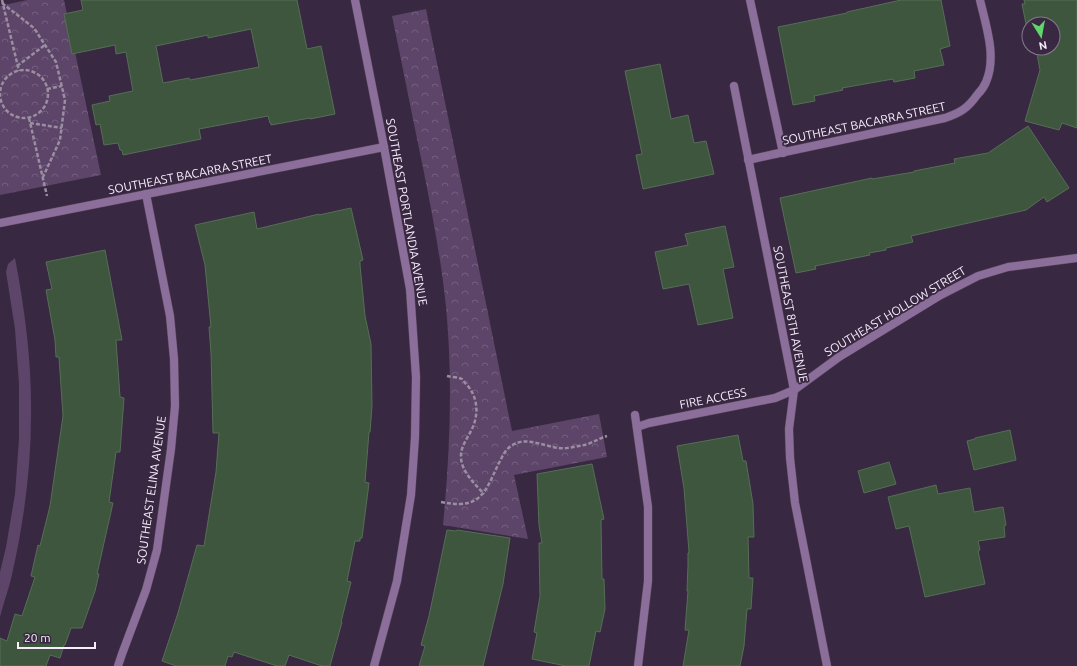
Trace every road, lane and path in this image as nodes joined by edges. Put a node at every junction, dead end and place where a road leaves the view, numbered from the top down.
1 (354, 0) edge
2 (750, 0) edge
3 (980, 0) edge
4 (2, 1) edge
5 (45, 45) junction
6 (17, 66) junction
7 (19, 71) junction
8 (62, 86) junction
9 (734, 86) dead end
10 (47, 89) junction
11 (0, 99) edge
12 (29, 118) junction
13 (30, 123) junction
14 (62, 128) junction
15 (384, 147) junction
16 (779, 154) junction
17 (748, 160) junction
18 (43, 177) junction
19 (146, 194) junction
20 (51, 214) junction
21 (0, 223) edge
22 (1077, 258) edge
23 (446, 376) dead end
24 (794, 390) junction
25 (635, 415) dead end
26 (636, 427) junction
27 (608, 436) dead end
28 (484, 494) junction
29 (441, 502) dead end
30 (118, 666) edge
31 (374, 666) edge
32 (638, 666) edge
33 (827, 666) edge

1 - 15 street, SOUTHEAST PORTLANDIA AVENUE
2 - 16 street
3 - 16 street, SOUTHEAST BACARRA STREET
4 - 5 path
4 - 6 path
5 - 6 path
5 - 8 path
6 - 7 path
7 - 10 path
7 - 11 path
8 - 10 path
8 - 14 path
9 - 17 street, SOUTHEAST 8TH AVENUE
10 - 12 path
11 - 12 path
12 - 13 path
13 - 14 path
13 - 18 path
14 - 18 path
15 - 19 street, SOUTHEAST BACARRA STREET
15 - 31 street, SOUTHEAST PORTLANDIA AVENUE
16 - 17 street, SOUTHEAST BACARRA STREET
17 - 24 street, SOUTHEAST 8TH AVENUE
18 - 20 path
19 - 20 street, SOUTHEAST BACARRA STREET
19 - 30 street, SOUTHEAST ELINA AVENUE
20 - 21 street, SOUTHEAST BACARRA STREET
22 - 24 street, SOUTHEAST HOLLOW STREET
23 - 28 path
24 - 26 street, FIRE ACCESS
24 - 33 street, SOUTHEAST 8TH AVENUE
25 - 26 street
26 - 32 street
27 - 28 path
28 - 29 path

